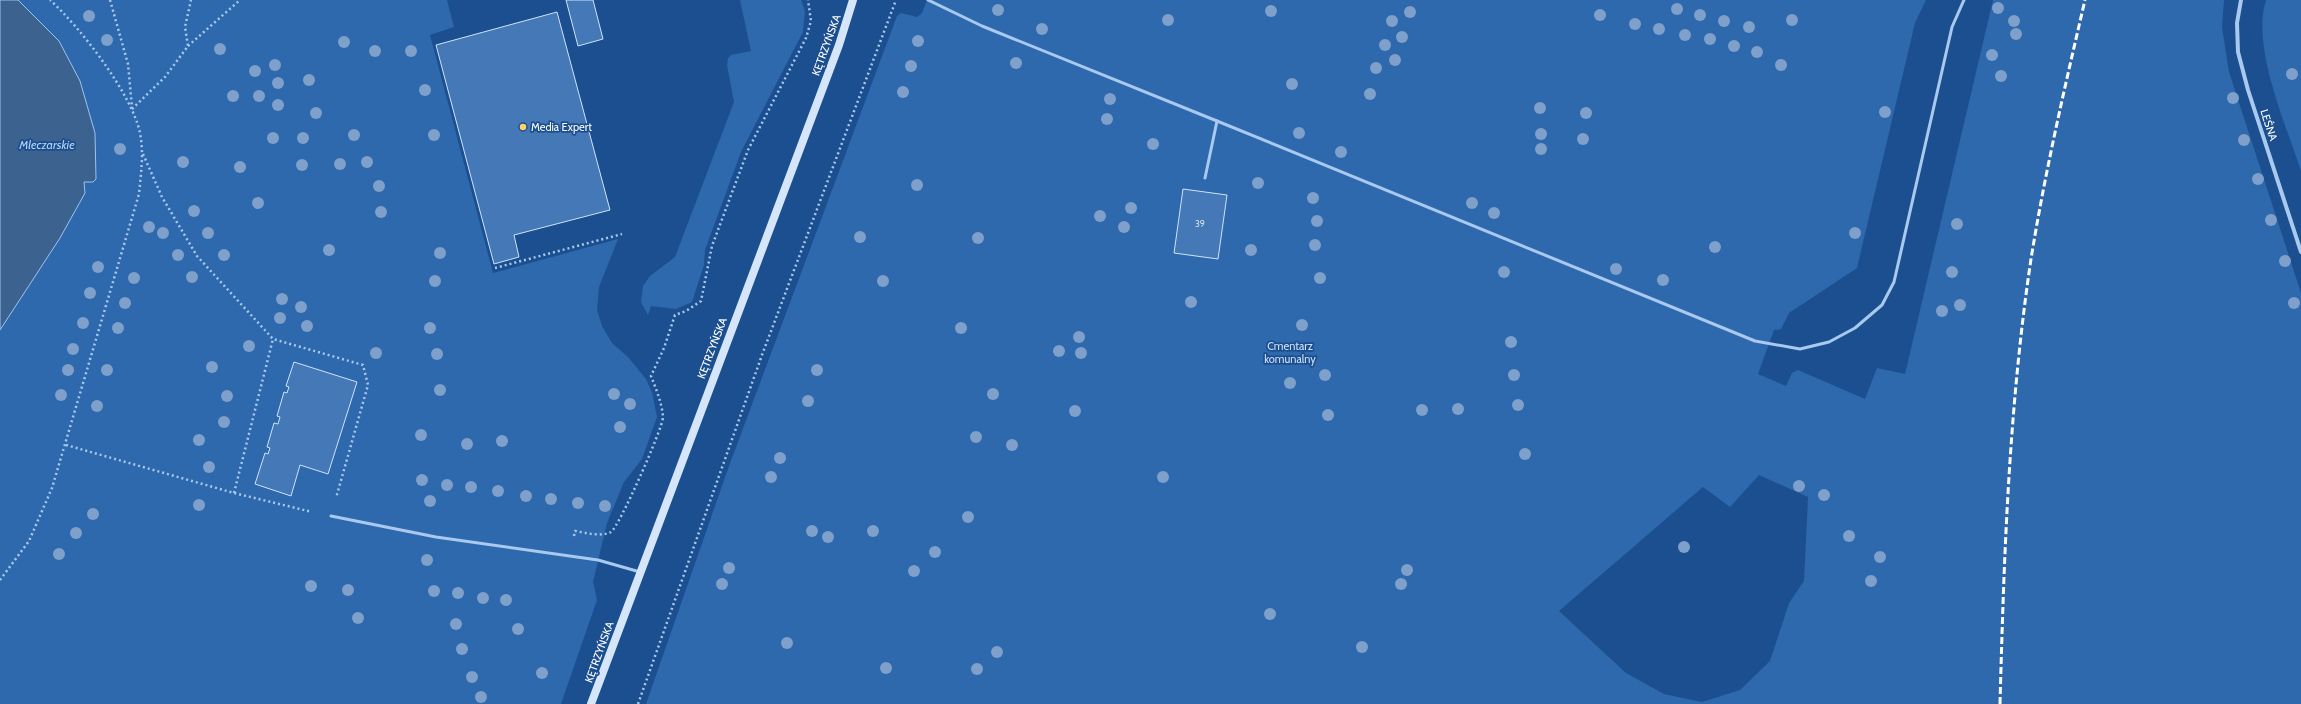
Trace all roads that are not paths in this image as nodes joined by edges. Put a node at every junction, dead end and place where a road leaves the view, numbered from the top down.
1 (853, 0) edge
2 (928, 0) edge
3 (1964, 0) edge
4 (2241, 0) edge
5 (1217, 121) junction
6 (1205, 178) dead end
7 (2301, 252) edge
8 (331, 516) road end
9 (640, 572) junction
10 (591, 704) edge

1 - 9 main road, KĘTRZYŃSKA
2 - 5 lane
3 - 5 lane
4 - 7 street, LEŚNA
5 - 6 lane
8 - 9 lane
9 - 10 main road, KĘTRZYŃSKA

